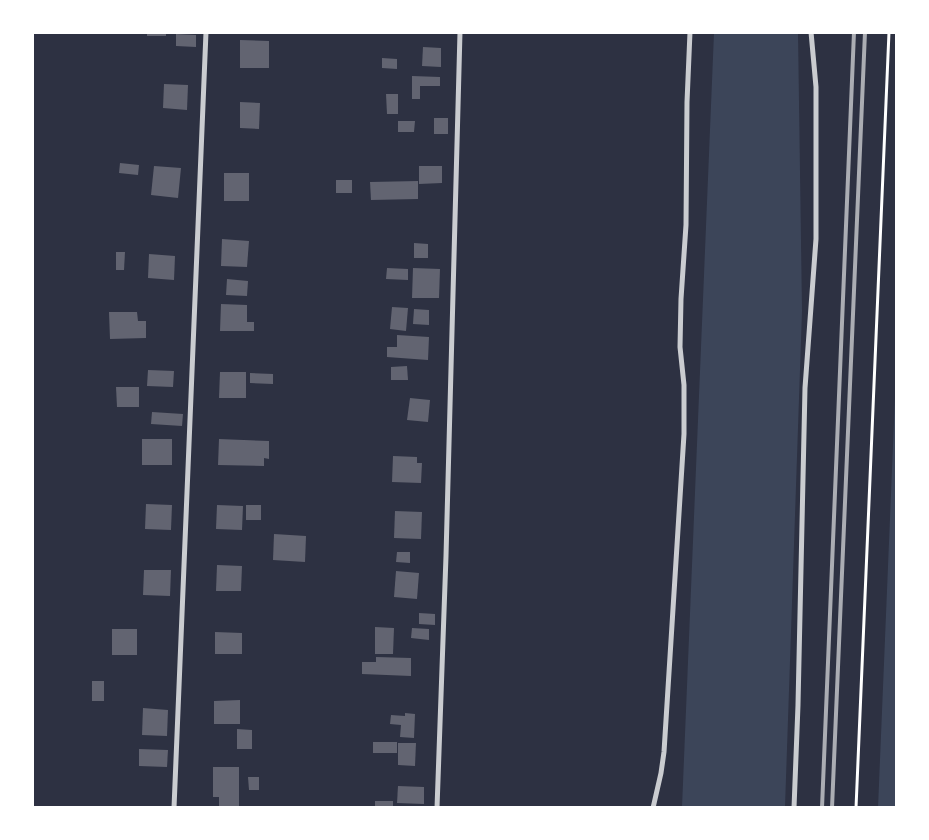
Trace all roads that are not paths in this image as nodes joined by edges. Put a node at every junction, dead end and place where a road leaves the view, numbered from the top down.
1 (206, 32) edge
2 (460, 32) edge
3 (690, 32) edge
4 (810, 32) edge
5 (174, 808) edge
6 (437, 808) edge
7 (653, 808) edge
8 (794, 808) edge

1 - 5 street
2 - 6 street
3 - 7 street
4 - 8 street

